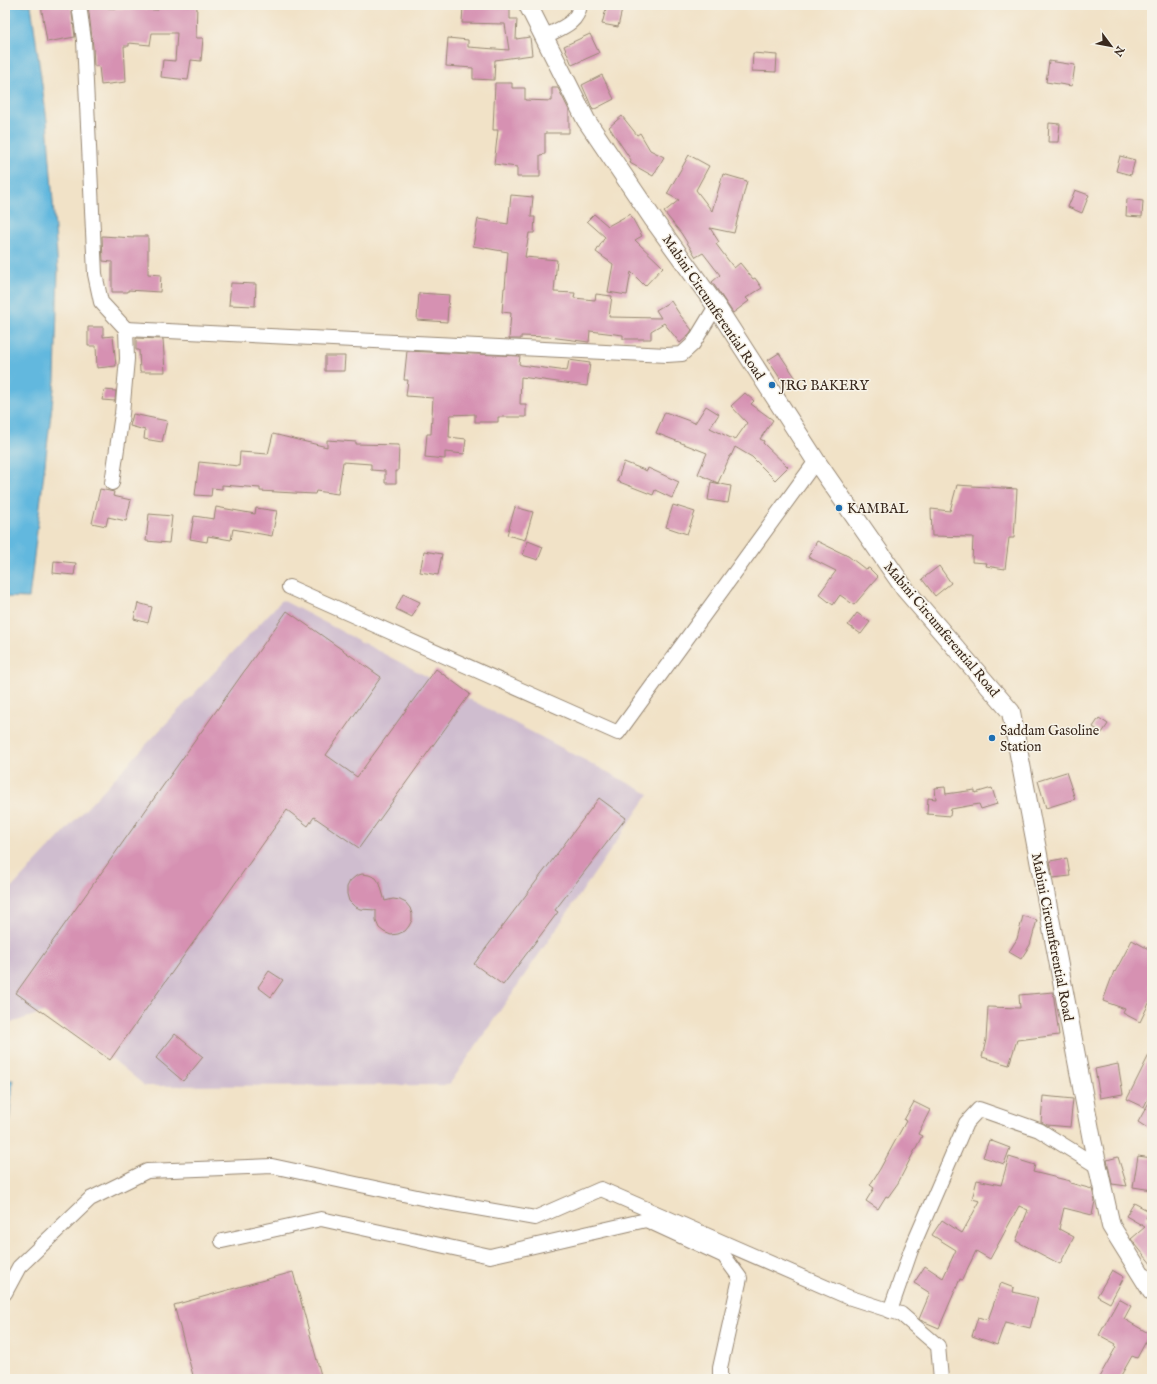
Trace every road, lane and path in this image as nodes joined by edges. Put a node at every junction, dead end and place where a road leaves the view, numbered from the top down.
1 (78, 5) edge
2 (528, 5) edge
3 (580, 5) edge
4 (544, 36) junction
5 (716, 306) junction
6 (126, 329) junction
7 (816, 462) junction
8 (112, 483) dead end
9 (289, 587) dead end
10 (1097, 1166) junction
11 (222, 1241) dead end
12 (1152, 1292) edge
13 (5, 1293) edge
14 (890, 1311) junction
15 (720, 1379) edge
16 (941, 1379) edge

1 - 6 street
2 - 4 main road, Mabini Circumferential Road
3 - 4 street
4 - 5 main road, Mabini Circumferential Road
5 - 6 street
5 - 7 main road, Mabini Circumferential Road
6 - 8 street
7 - 9 street
7 - 10 main road, Mabini Circumferential Road
10 - 12 main road, Mabini Circumferential Road
10 - 14 street
11 - 15 street
13 - 14 street
14 - 16 street

